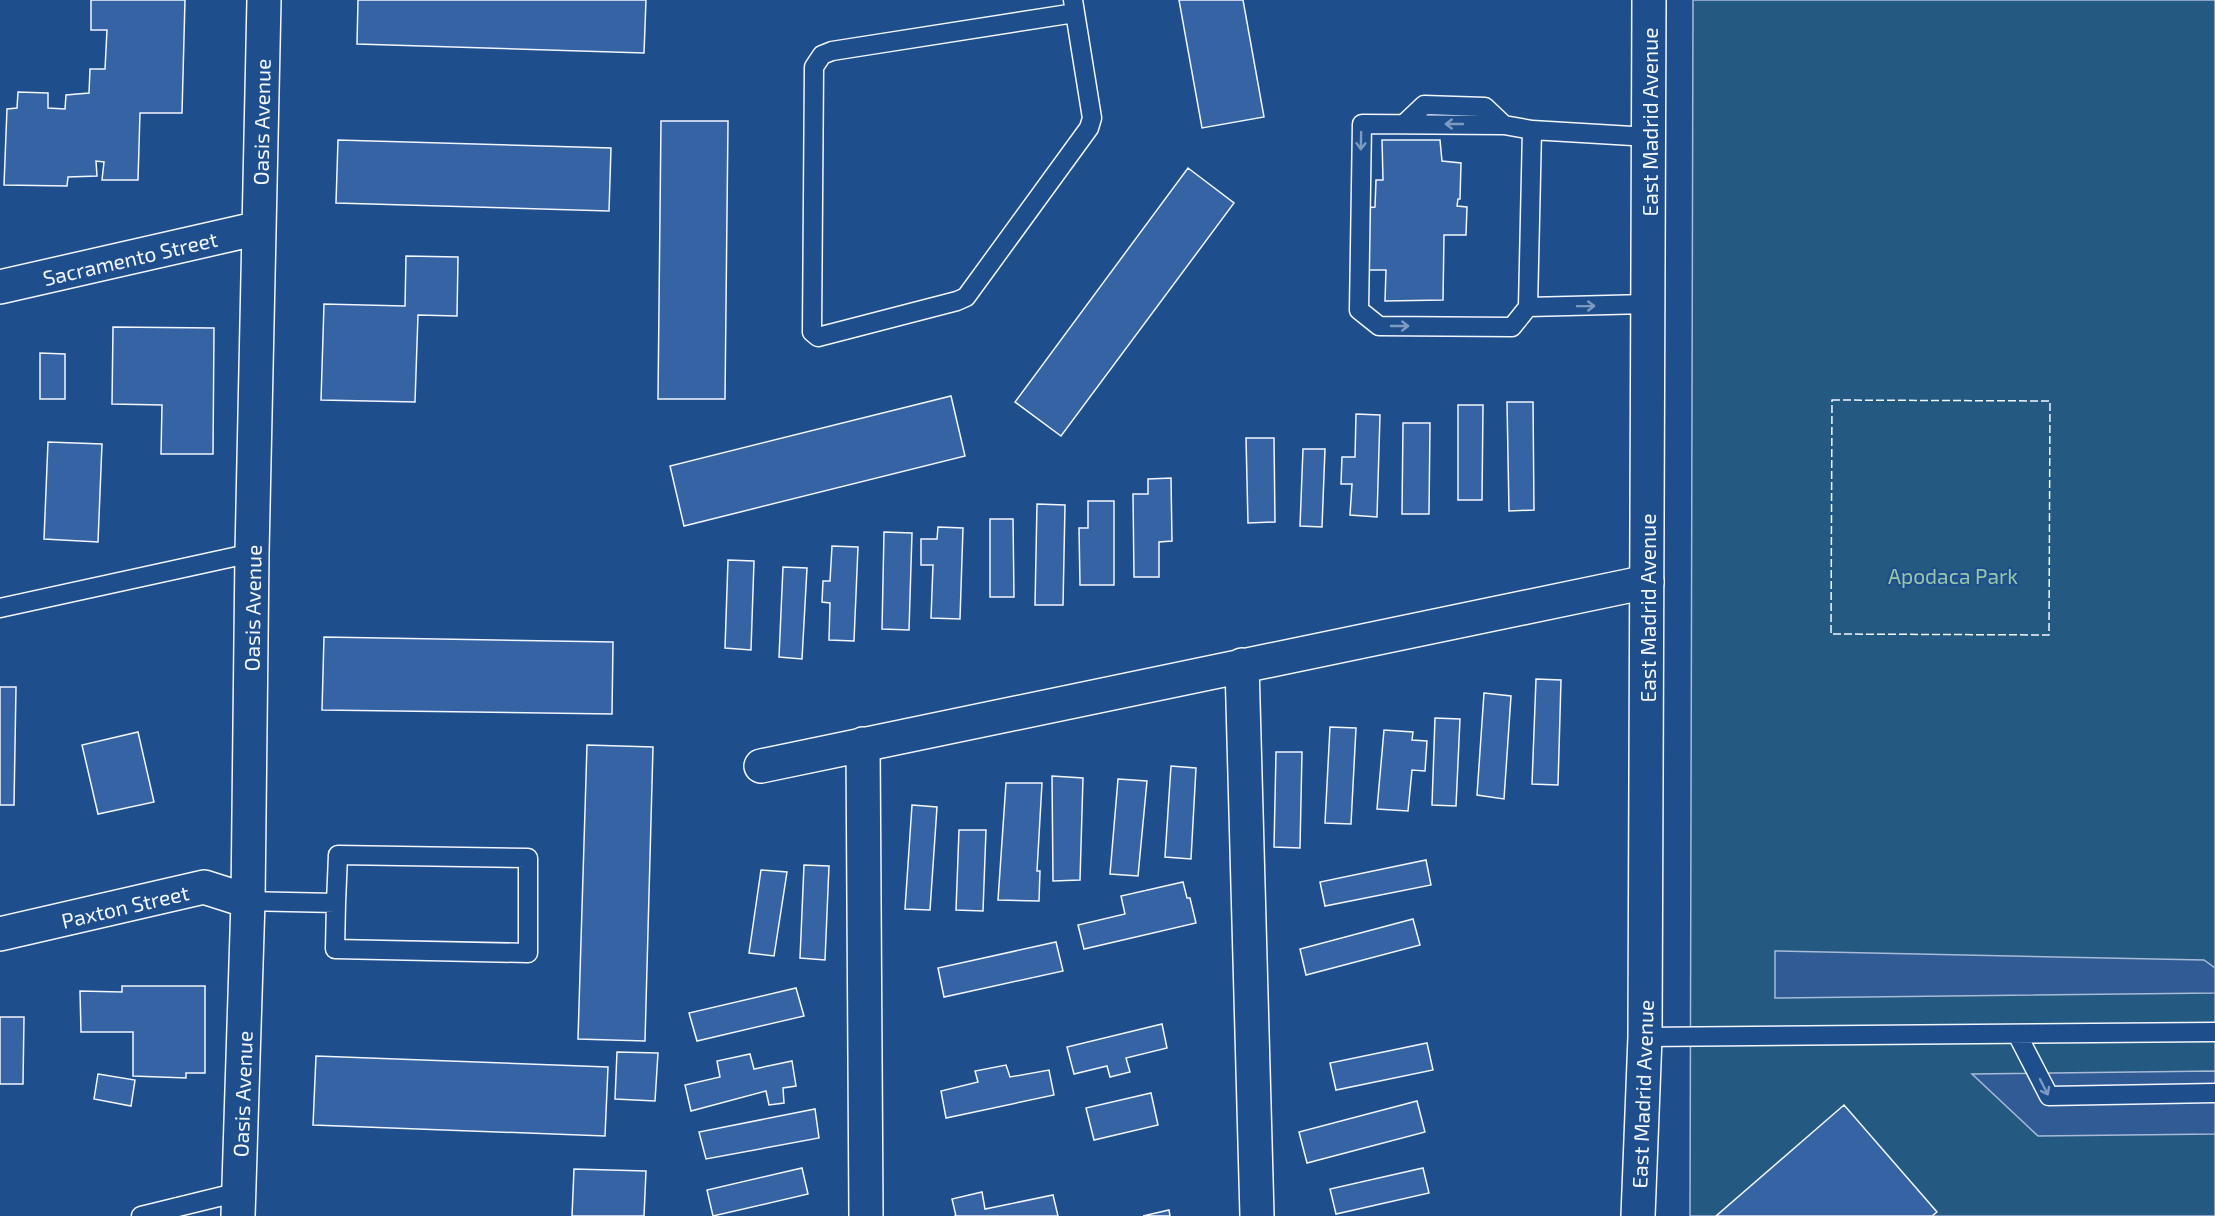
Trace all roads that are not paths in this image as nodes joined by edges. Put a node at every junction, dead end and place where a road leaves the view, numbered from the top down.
1 (264, 0) edge
2 (1649, 0) edge
3 (1074, 6) edge
4 (1533, 130) junction
5 (1649, 137) junction
6 (259, 228) junction
7 (0, 287) edge
8 (1647, 304) junction
9 (1528, 307) junction
10 (252, 553) junction
11 (1647, 582) junction
12 (0, 608) edge
13 (1242, 665) junction
14 (863, 744) junction
15 (761, 766) dead end
16 (248, 901) junction
17 (336, 903) junction
18 (0, 934) edge
19 (2215, 1032) edge
20 (2017, 1034) junction
21 (1645, 1037) junction
22 (2215, 1093) edge
23 (238, 1204) edge
24 (141, 1216) edge
25 (866, 1216) edge
26 (1257, 1216) edge
27 (1638, 1216) edge

1 - 6 street, Oasis Avenue
2 - 5 street, East Madrid Avenue
3 - 3 lane
4 - 5 lane
4 - 9 lane
4 -> 9 lane
5 - 8 street, East Madrid Avenue
6 - 7 street, Sacramento Street
6 - 10 street, Oasis Avenue
9 -> 8 lane
8 - 11 street, East Madrid Avenue
10 - 12 lane
10 - 16 street, Oasis Avenue
11 - 13 street
11 - 21 street, East Madrid Avenue
13 - 14 street
13 - 26 street
14 - 15 street
14 - 25 street
16 - 17 lane
16 - 18 street, Paxton Street
16 - 23 street, Oasis Avenue
17 - 17 lane
19 - 20 lane
20 - 21 lane
20 -> 22 lane
21 - 27 street, East Madrid Avenue
23 - 24 lane

